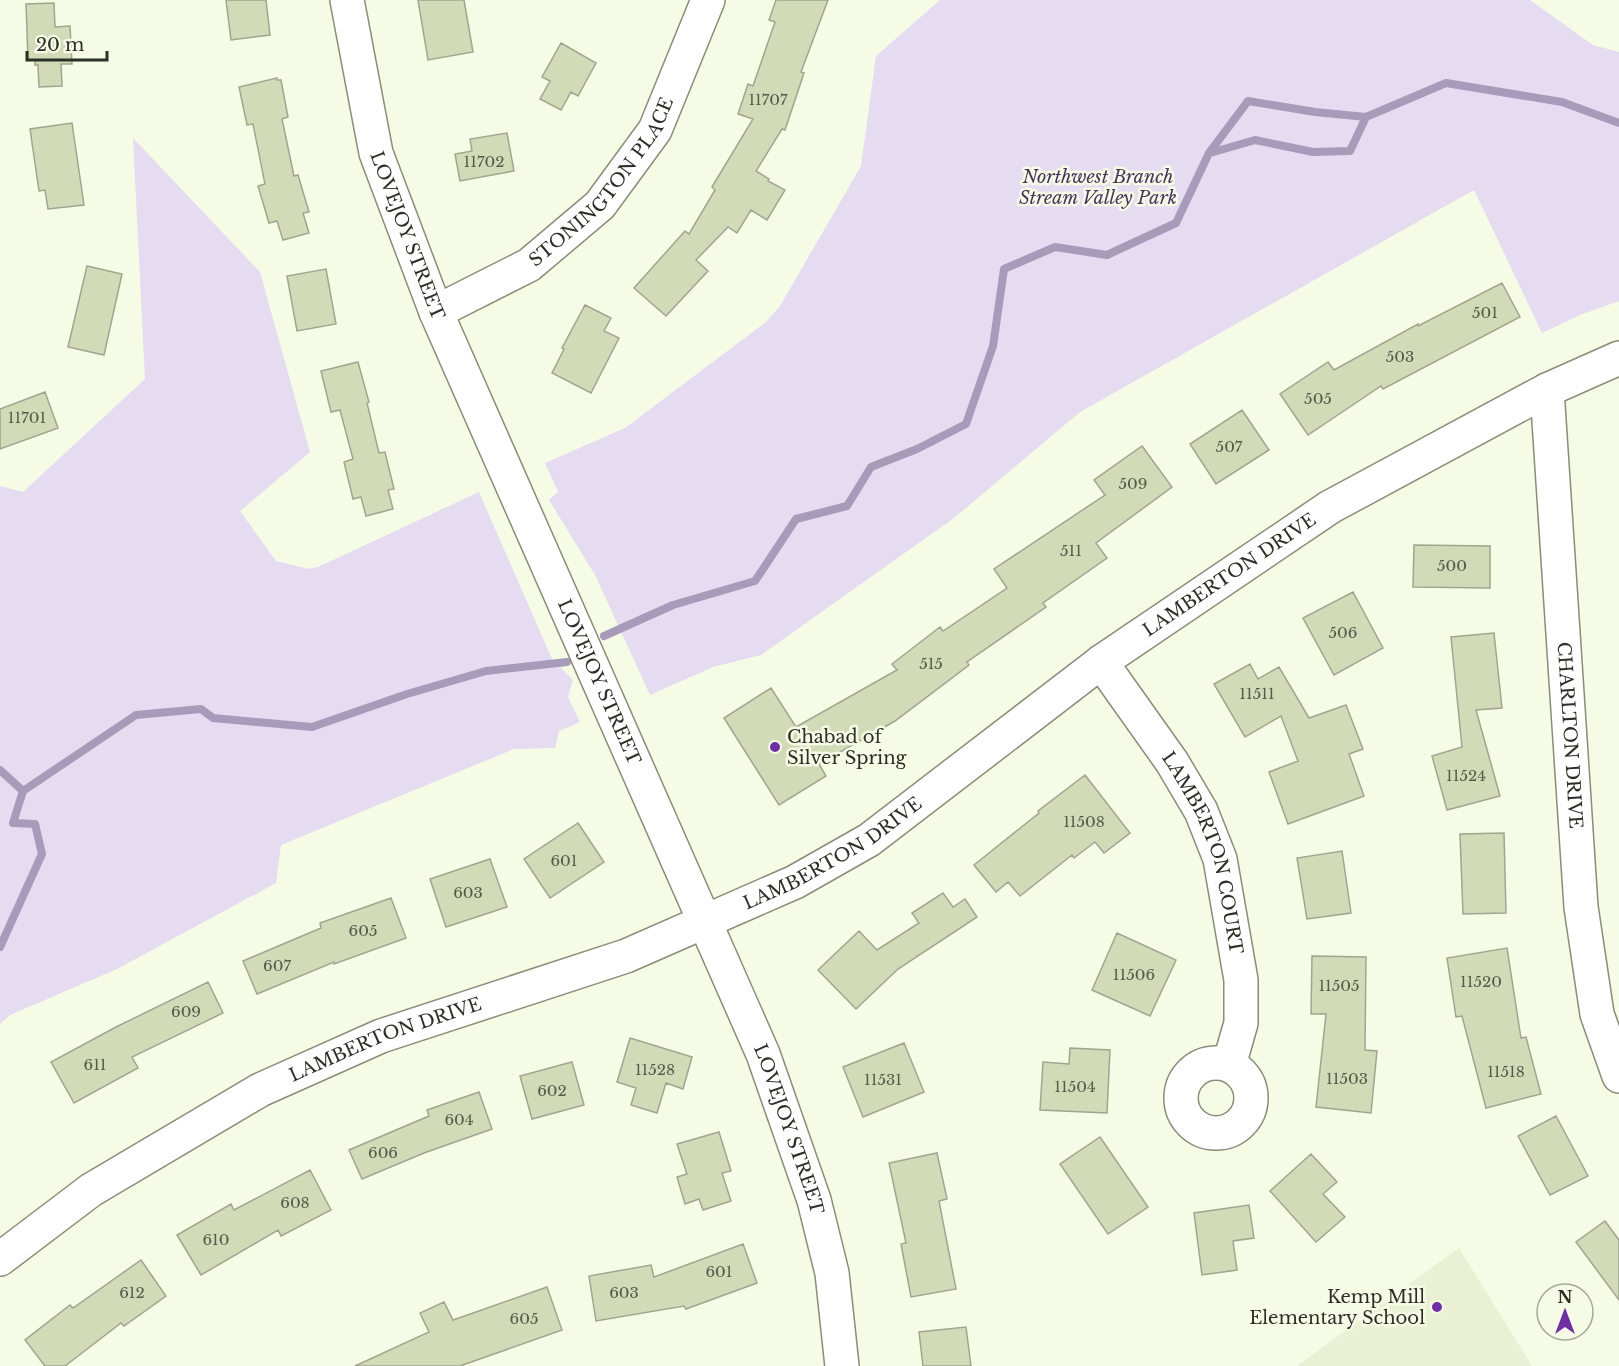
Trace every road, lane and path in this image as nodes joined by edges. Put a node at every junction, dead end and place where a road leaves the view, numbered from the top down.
1 (347, 0) edge
2 (708, 0) edge
3 (436, 312) junction
4 (1619, 358) edge
5 (1547, 390) junction
6 (1101, 662) junction
7 (705, 923) junction
8 (1605, 974) edge
9 (1229, 1065) dead end
10 (1619, 1076) edge
11 (0, 1259) edge
12 (842, 1366) edge

1 - 3 street, LOVEJOY STREET
2 - 3 street, STONINGTON PLACE
3 - 7 street, LOVEJOY STREET
4 - 5 street, LAMBERTON DRIVE
5 - 6 street, LAMBERTON DRIVE
5 - 8 street, CHARLTON DRIVE
6 - 7 street, LAMBERTON DRIVE
6 - 9 street, LAMBERTON COURT
7 - 11 street, LAMBERTON DRIVE
7 - 12 street, LOVEJOY STREET
8 - 10 street, CHARLTON DRIVE

